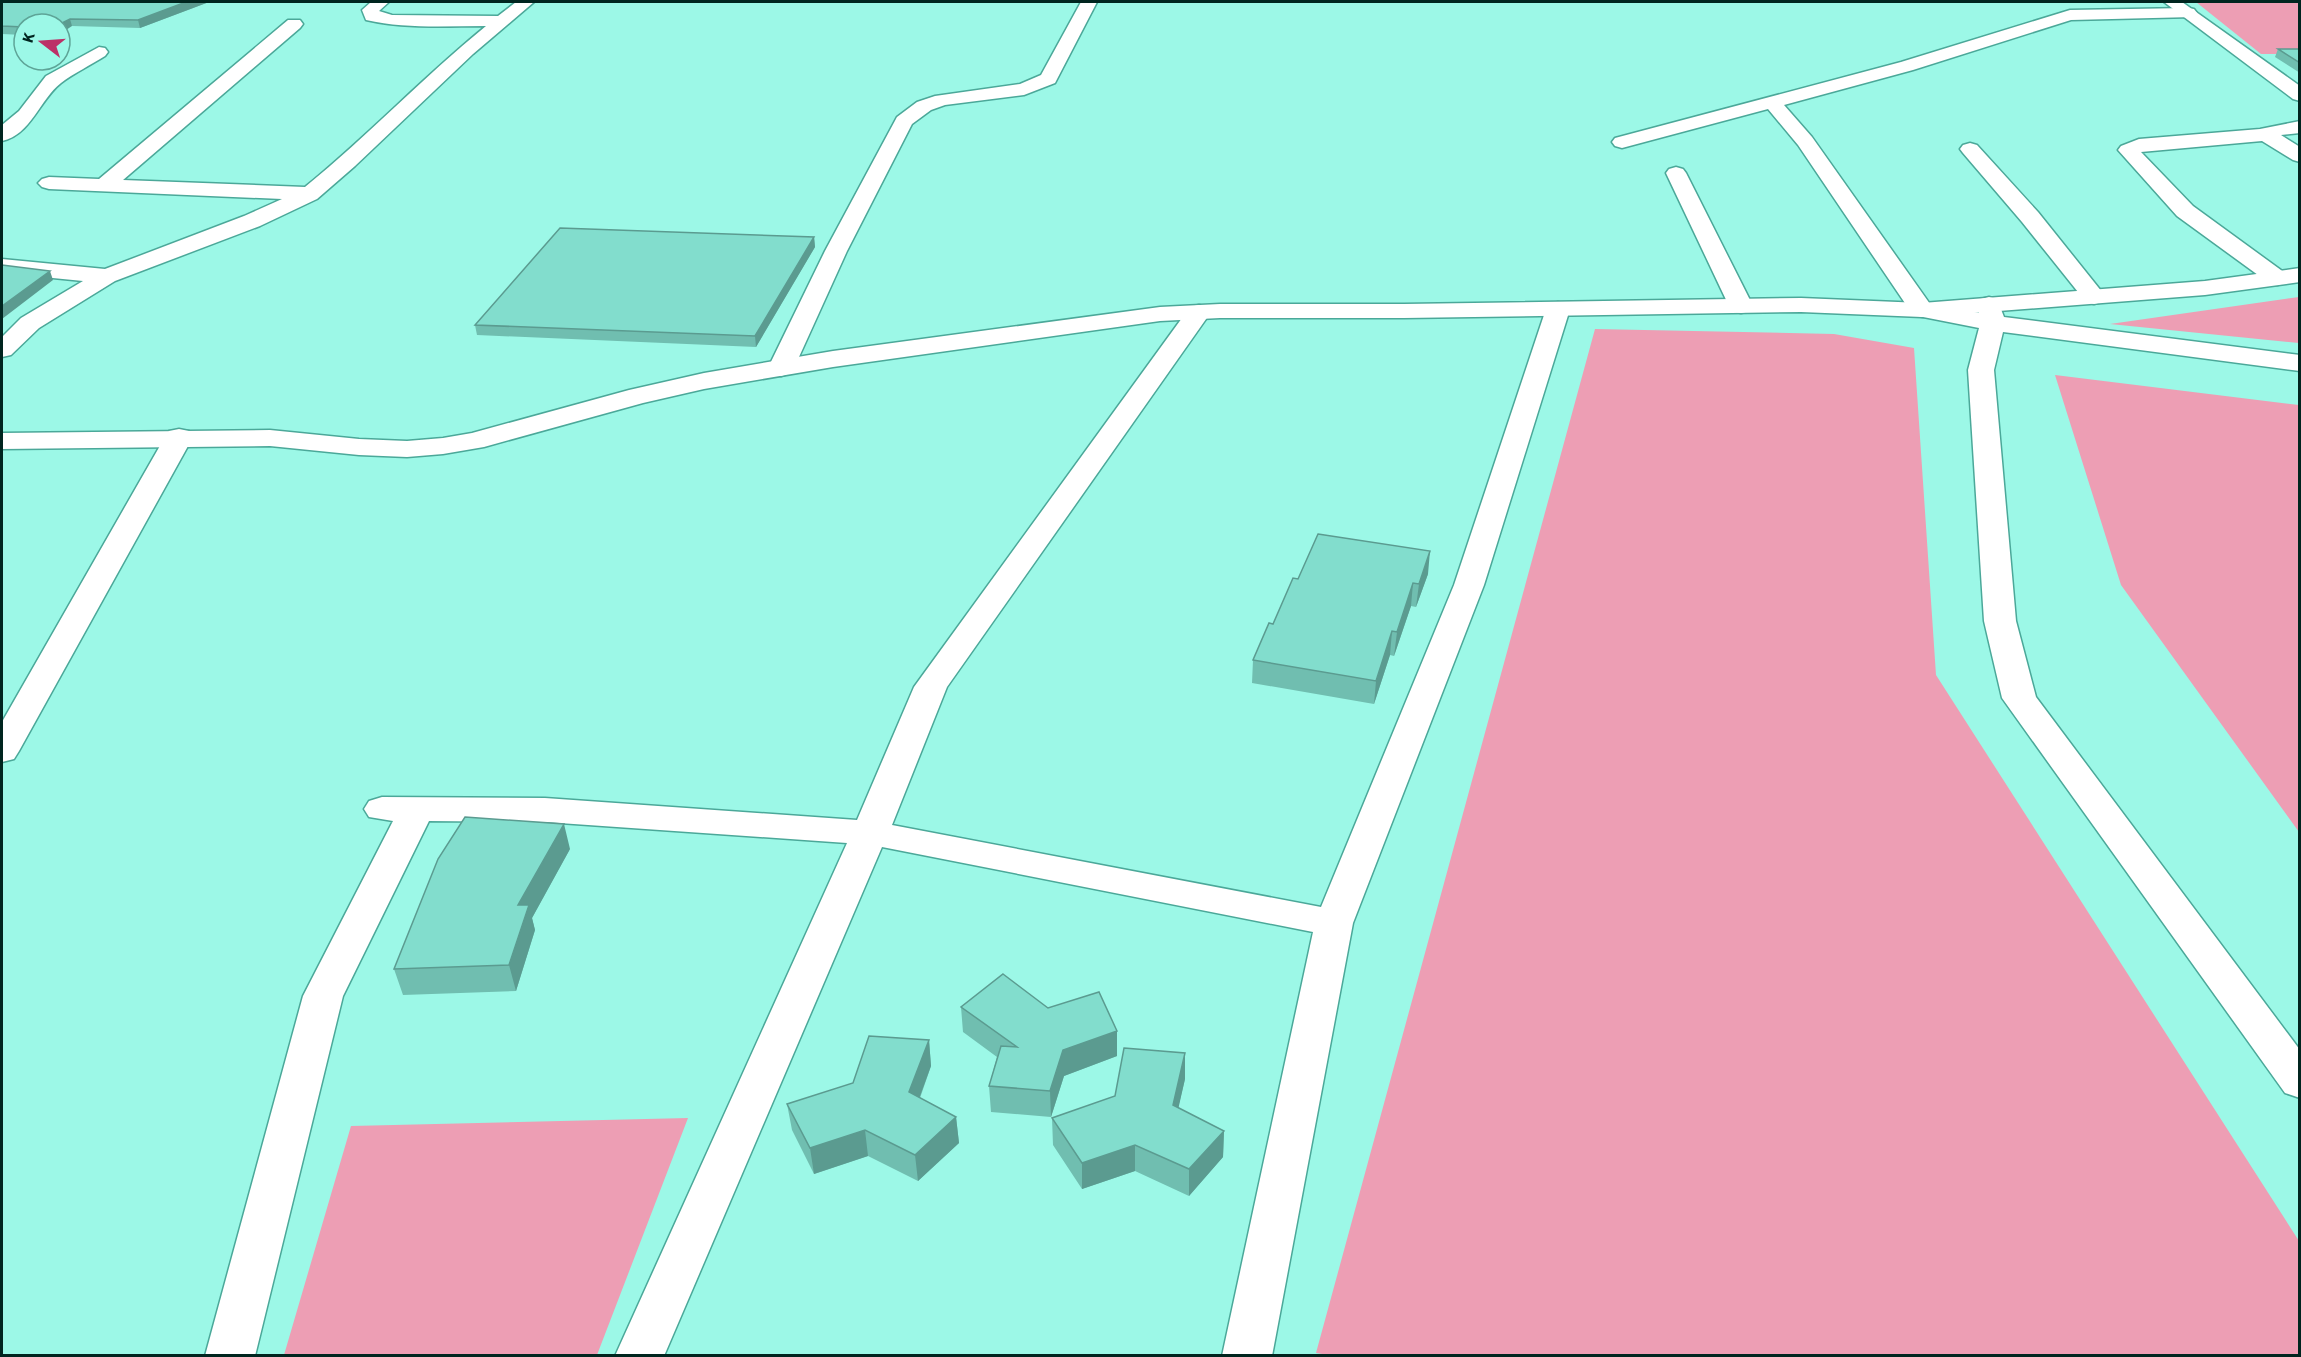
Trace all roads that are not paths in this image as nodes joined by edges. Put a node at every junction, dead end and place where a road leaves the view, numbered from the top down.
1 (381, 2) edge
2 (526, 2) edge
3 (1089, 2) edge
4 (2172, 2) edge
5 (2188, 13) junction
6 (502, 21) junction
7 (294, 24) dead end
8 (99, 52) dead end
9 (2300, 95) edge
10 (1772, 102) junction
11 (2300, 127) edge
12 (2265, 134) junction
13 (2, 135) edge
14 (1622, 142) dead end
15 (1970, 149) dead end
16 (2300, 156) edge
17 (1676, 173) dead end
18 (49, 183) dead end
19 (104, 185) junction
20 (309, 194) junction
21 (2, 266) edge
22 (107, 276) junction
23 (2288, 276) edge
24 (2094, 297) junction
25 (1741, 306) junction
26 (1558, 309) junction
27 (1922, 310) junction
28 (1199, 312) junction
29 (1991, 313) junction
30 (2, 350) edge
31 (2300, 363) edge
32 (781, 368) junction
33 (179, 437) junction
34 (2, 441) edge
35 (2, 751) edge
36 (870, 834) junction
37 (1334, 923) junction
38 (2300, 1082) edge
39 (230, 1356) edge
40 (639, 1356) edge
41 (1247, 1356) edge

1 - 6 street
2 - 6 street
3 - 32 street
4 - 5 street
5 - 9 street
5 - 10 street
6 - 20 street
7 - 19 street
8 - 13 street
10 - 14 street
10 - 27 street
11 - 12 street
12 - 16 street
12 - 23 street
15 - 24 street
17 - 25 street
18 - 19 street
19 - 20 street
20 - 22 street
21 - 22 street
22 - 30 street
23 - 24 street
24 - 29 street
25 - 26 street
25 - 27 street
26 - 28 street
26 - 37 street
27 - 29 street
28 - 32 street
28 - 36 street
29 - 31 street
29 - 38 street
32 - 33 street
33 - 34 street
33 - 35 street
36 - 37 street
36 - 39 street
36 - 40 street
37 - 41 street

